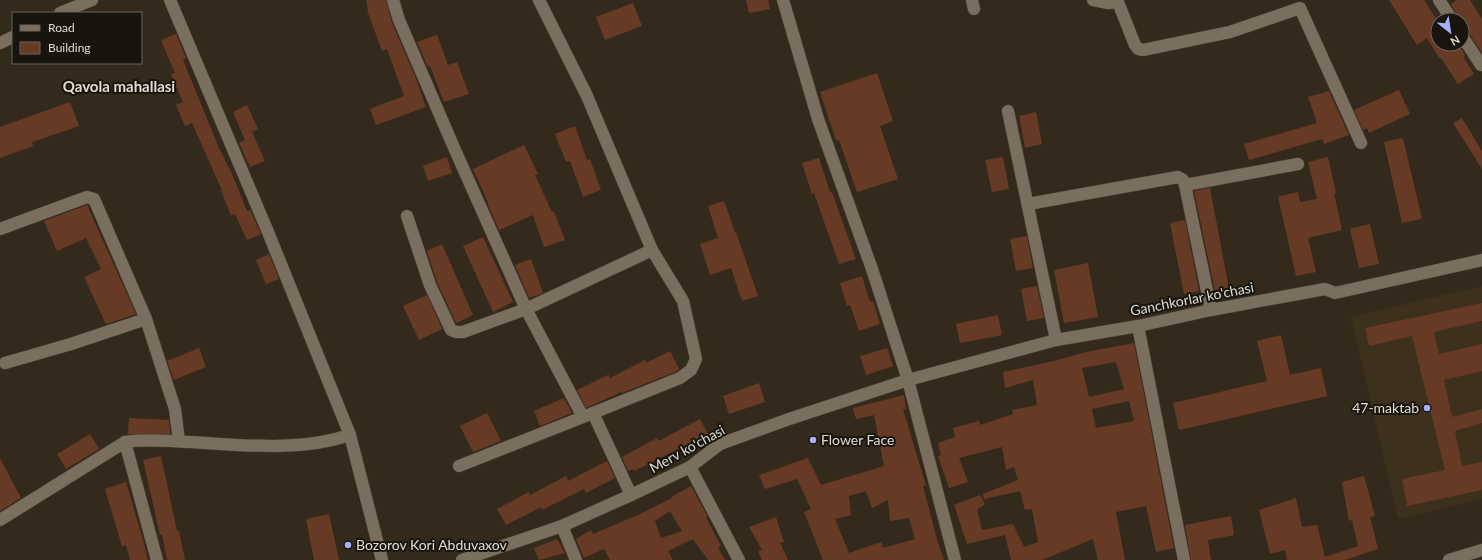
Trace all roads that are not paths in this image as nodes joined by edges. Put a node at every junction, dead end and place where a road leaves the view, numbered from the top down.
1 (92, 0) edge
2 (170, 0) edge
3 (393, 0) edge
4 (539, 0) edge
5 (783, 0) edge
6 (1093, 0) edge
7 (1439, 0) edge
8 (1118, 1) edge
9 (1299, 4) edge
10 (62, 12) edge
11 (1447, 12) edge
12 (12, 37) edge
13 (0, 43) edge
14 (1470, 48) edge
15 (1481, 65) dead end
16 (1008, 111) dead end
17 (1360, 143) dead end
18 (1298, 164) dead end
19 (1185, 185) junction
20 (1028, 204) junction
21 (407, 216) dead end
22 (0, 230) edge
23 (652, 250) junction
24 (1482, 260) edge
25 (526, 309) junction
26 (1211, 310) junction
27 (146, 319) junction
28 (1138, 326) junction
29 (1056, 340) junction
30 (5, 363) dead end
31 (908, 380) junction
32 (588, 415) junction
33 (350, 435) junction
34 (179, 441) junction
35 (125, 442) junction
36 (459, 466) dead end
37 (690, 467) junction
38 (631, 495) junction
39 (0, 520) edge
40 (562, 526) junction
41 (1482, 550) edge
42 (157, 560) edge
43 (382, 560) edge
44 (462, 560) edge
45 (576, 560) edge
46 (739, 560) edge
47 (955, 560) edge
48 (1184, 560) edge
49 (1449, 560) edge

1 - 10 street
2 - 33 street
3 - 25 street
4 - 23 street
5 - 31 street
6 - 8 street
7 - 11 street
8 - 9 street
9 - 17 street
12 - 13 street
14 - 15 street
16 - 20 street
18 - 19 street
19 - 20 street
19 - 26 street
20 - 29 street
21 - 25 street
22 - 27 street
23 - 25 street
23 - 32 street
24 - 26 street, Ganchkorlar ko'chasi
25 - 32 street
26 - 28 street, Ganchkorlar ko'chasi
27 - 30 street
27 - 34 street
28 - 29 street, Ganchkorlar ko'chasi
28 - 48 street
29 - 31 street, Ganchkorlar ko'chasi
31 - 37 street, Merv ko'chasi
31 - 47 street
32 - 36 street
32 - 38 street
33 - 34 street
33 - 43 street
34 - 35 street
35 - 39 street
35 - 42 street
37 - 38 street, Merv ko'chasi
37 - 46 street
38 - 40 street, Merv ko'chasi
40 - 44 street, Merv ko'chasi
40 - 45 street
41 - 49 street

